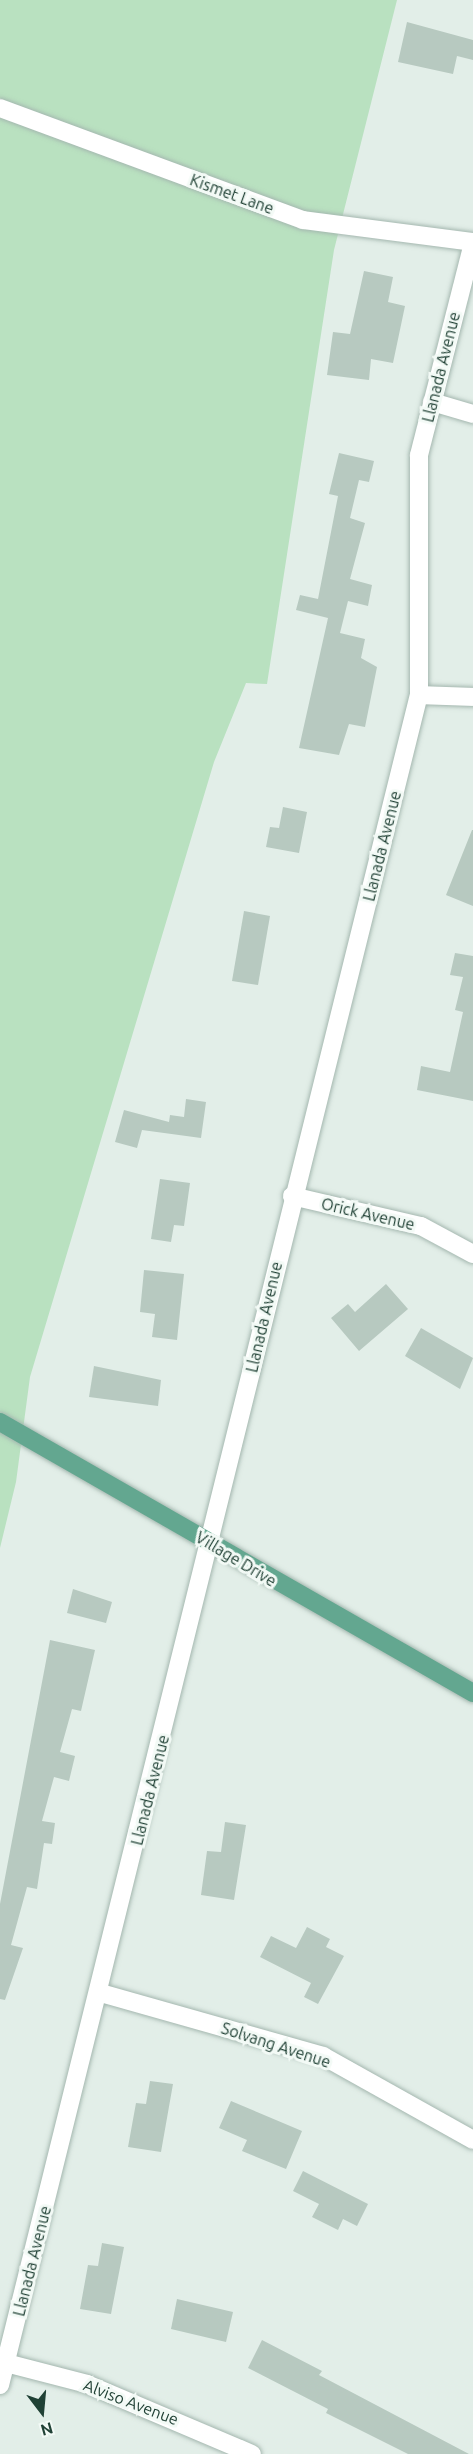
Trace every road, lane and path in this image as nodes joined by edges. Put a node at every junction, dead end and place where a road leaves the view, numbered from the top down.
1 (0, 108) edge
2 (473, 243) edge
3 (432, 402) junction
4 (473, 414) edge
5 (419, 695) junction
6 (473, 697) edge
7 (292, 1196) junction
8 (473, 1254) edge
9 (0, 1422) edge
10 (210, 1543) junction
11 (473, 1693) edge
12 (100, 1994) junction
13 (473, 2140) edge
14 (6, 2363) junction
15 (0, 2385) edge
16 (252, 2454) edge

1 - 2 street, Kismet Lane
2 - 3 street, Llanada Avenue
3 - 4 street
3 - 5 street, Llanada Avenue
5 - 6 street
5 - 7 street, Llanada Avenue
7 - 8 street, Orick Avenue
7 - 10 street, Llanada Avenue
9 - 10 main road, Village Drive
10 - 11 main road, Village Drive
10 - 12 street, Llanada Avenue
12 - 13 street, Solvang Avenue
12 - 14 street, Llanada Avenue
14 - 15 street, Llanada Avenue
14 - 16 street, Alviso Avenue

